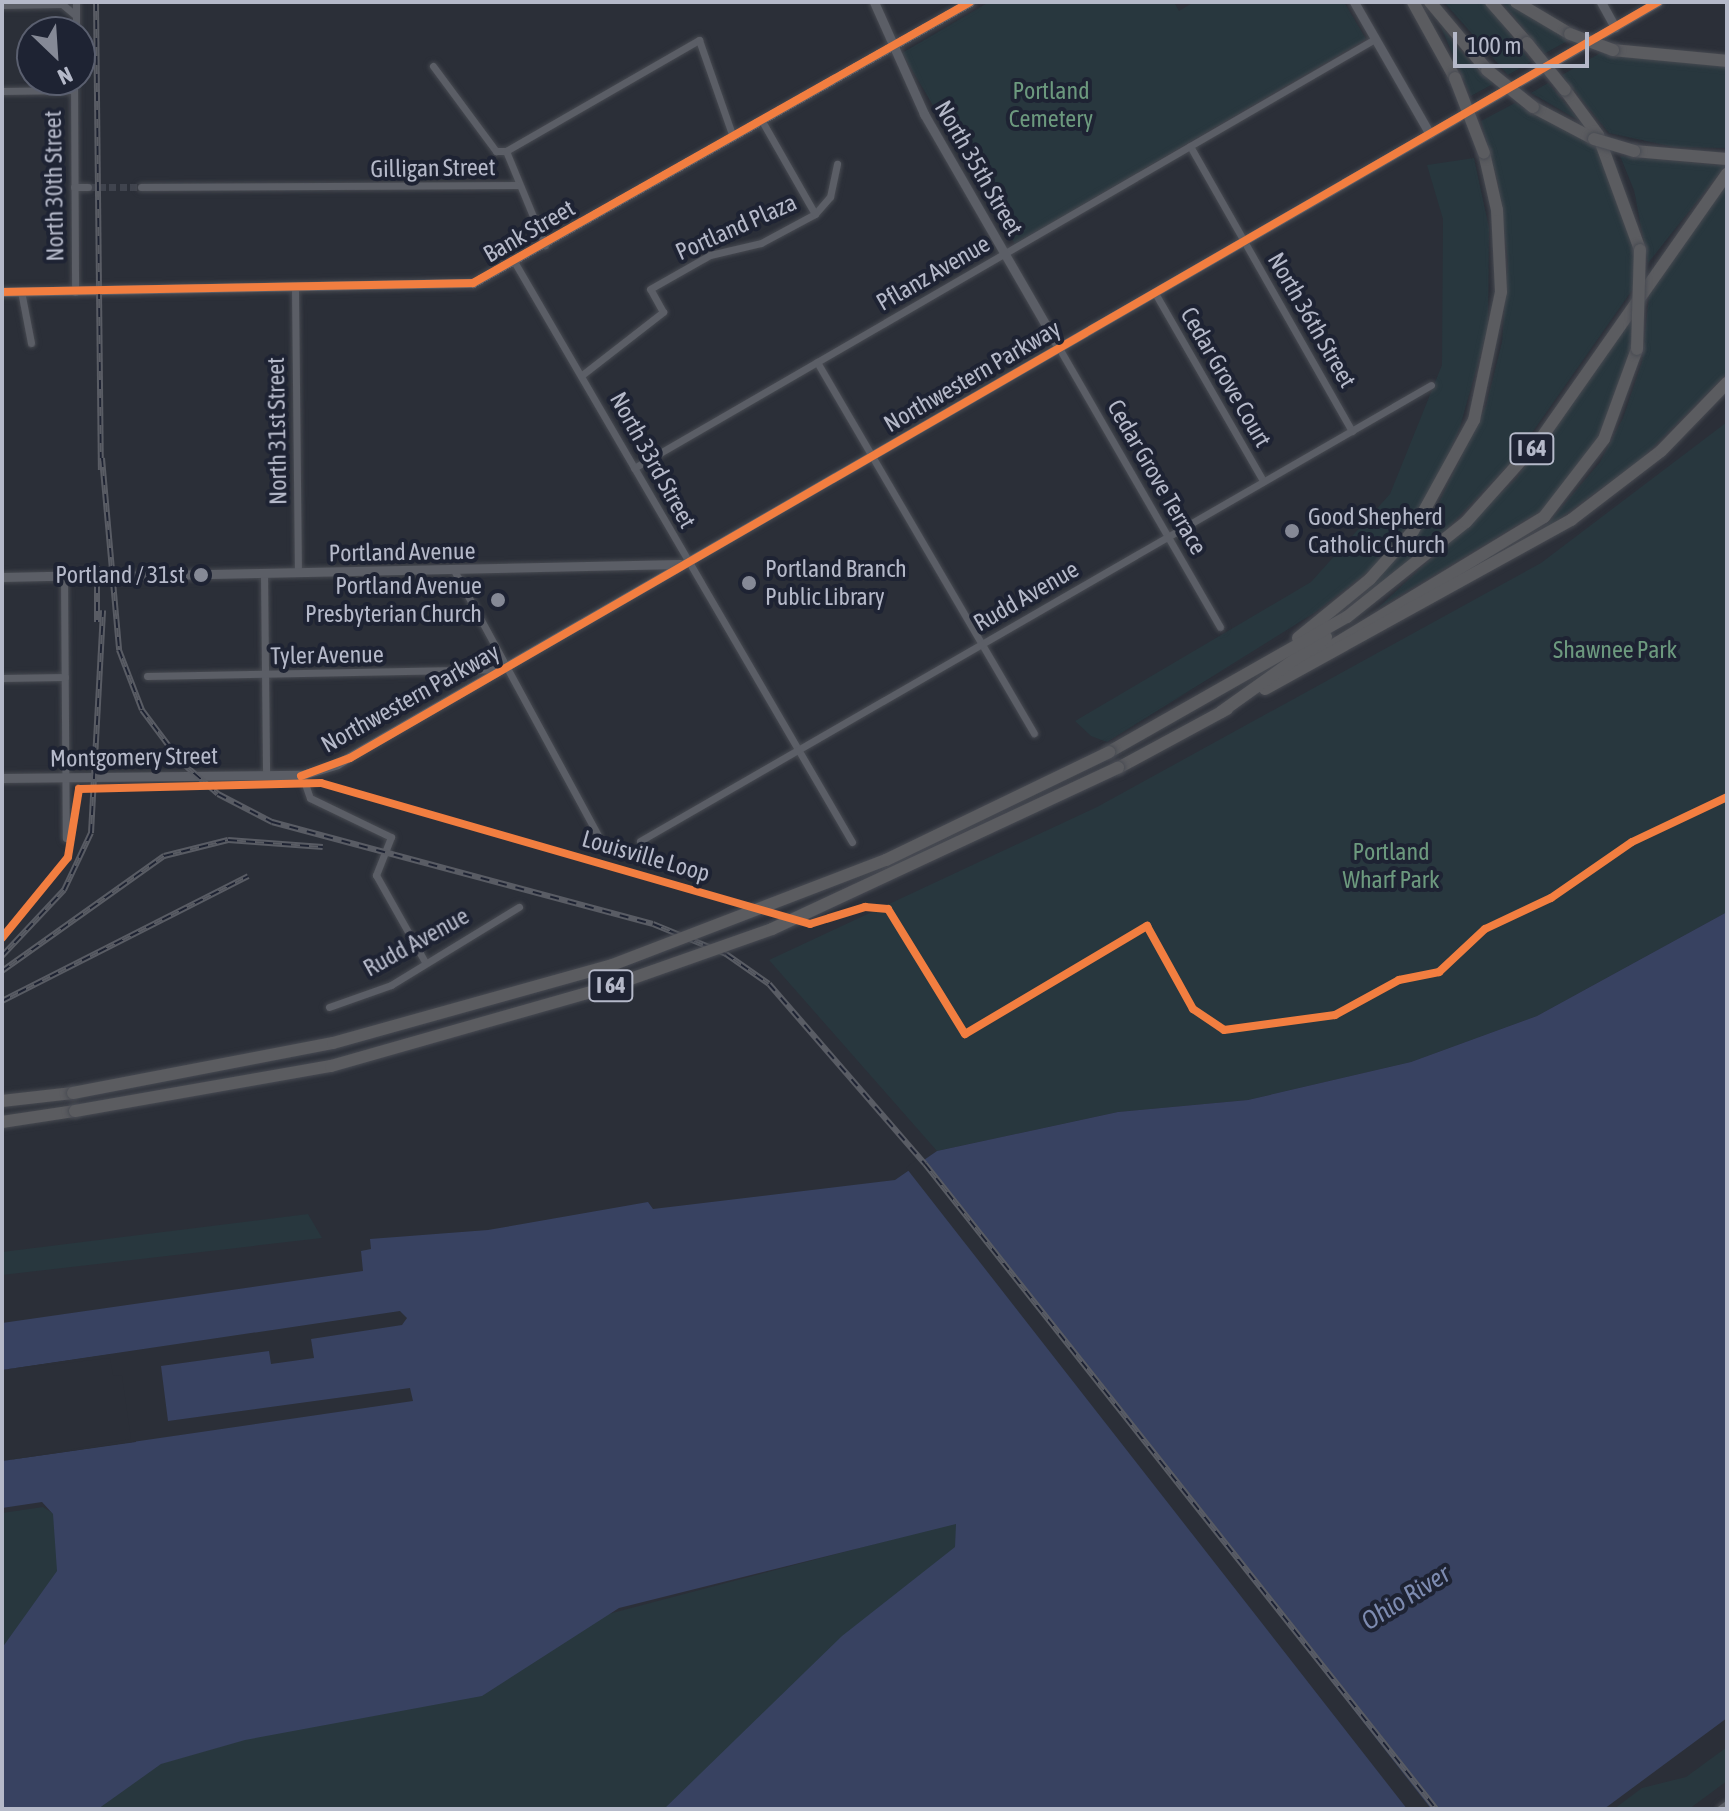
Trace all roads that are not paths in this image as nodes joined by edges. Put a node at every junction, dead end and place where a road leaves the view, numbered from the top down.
1 (76, 2) edge
2 (874, 2) edge
3 (970, 2) edge
4 (1354, 2) edge
5 (1413, 2) edge
6 (1430, 2) edge
7 (1491, 2) edge
8 (1516, 2) edge
9 (1601, 2) edge
10 (1658, 2) edge
11 (2, 5) edge
12 (74, 14) joint
13 (1615, 27) junction
14 (1375, 39) junction
15 (890, 48) junction
16 (1727, 61) edge
17 (433, 66) dead end
18 (73, 96) edge
19 (762, 121) junction
20 (1430, 134) junction
21 (733, 137) junction
22 (1190, 146) junction
23 (506, 151) junction
24 (1727, 159) edge
25 (837, 164) dead end
26 (1727, 174) edge
27 (1727, 181) edge
28 (517, 185) junction
29 (74, 187) junction
30 (88, 187) tunnel mouth
31 (141, 187) tunnel mouth
32 (815, 214) junction
33 (1244, 242) junction
34 (545, 245) junction
35 (1005, 254) junction
36 (515, 263) junction
37 (295, 289) junction
38 (21, 291) junction
39 (2, 292) edge
40 (75, 292) junction
41 (1155, 293) junction
42 (31, 343) dead end
43 (1059, 348) junction
44 (817, 362) junction
45 (582, 375) junction
46 (1727, 383) edge
47 (1431, 385) dead end
48 (1352, 431) junction
49 (875, 455) junction
50 (634, 468) junction
51 (1263, 481) junction
52 (1168, 537) junction
53 (688, 562) junction
54 (455, 572) junction
55 (264, 573) junction
56 (298, 573) junction
57 (93, 575) tunnel mouth
58 (64, 576) junction
59 (116, 576) tunnel mouth
60 (2, 577) edge
61 (1220, 627) dead end
62 (982, 644) junction
63 (1271, 659) junction
64 (506, 668) junction
65 (147, 676) dead end
66 (266, 676) junction
67 (1288, 676) junction
68 (65, 677) junction
69 (2, 678) edge
70 (1221, 712) junction
71 (1034, 733) dead end
72 (799, 750) junction
73 (302, 775) junction
74 (266, 776) junction
75 (2, 778) edge
76 (65, 778) junction
77 (598, 835) dead end
78 (66, 838) dead end
79 (640, 841) dead end
80 (852, 842) dead end
81 (519, 907) dead end
82 (425, 962) junction
83 (329, 1007) dead end
84 (2, 1101) edge
85 (2, 1122) edge
86 (1727, 1804) edge
87 (1720, 1809) edge

1 - 12 street
2 - 15 street, North 35th Street
3 - 15 street, Bank Street
4 - 14 street
5 - 63 highway, bridge
6 - 24 highway, bridge
7 - 67 highway, bridge
8 - 16 highway, bridge
9 - 13 street
10 - 13 street, Northwestern Parkway
11 - 12 street
13 - 20 street, Northwestern Parkway
14 - 20 street
14 - 22 street, Pflanz Avenue
15 - 19 street, Bank Street
15 - 35 street, North 35th Street
17 - 23 street
18 - 29 street, North 30th Street
19 - 21 street, Bank Street
19 - 32 street, Portland Plaza
20 - 33 street, Northwestern Parkway
21 - 23 street, Gilligan Street
21 - 34 street, Bank Street
22 - 33 street, North 36th Street
22 - 35 street, Pflanz Avenue
23 - 28 street, Gilligan Street
25 - 32 street
26 - 63 highway, I 64
27 - 70 highway
28 - 31 street, Gilligan Street
28 - 34 street
29 - 30 street
29 - 40 street, North 30th Street
32 - 45 street, Portland Plaza
33 - 41 street, Northwestern Parkway
33 - 48 street, North 36th Street
34 - 36 street, Bank Street
35 - 43 street, North 35th Street
35 - 44 street, Pflanz Avenue
36 - 37 street, Bank Street
36 - 45 street, North 33rd Street
37 - 40 street, Bank Street
37 - 56 street, North 31st Street
38 - 39 street, Bank Street
38 - 40 street, Bank Street
38 - 42 street
41 - 43 street, Northwestern Parkway
41 - 51 street, Cedar Grove Court
43 - 49 street, Northwestern Parkway
43 - 52 street, Cedar Grove Terrace
44 - 49 street
44 - 50 street, Pflanz Avenue
45 - 50 street, North 33rd Street
46 - 67 highway, I 64
47 - 48 street, Rudd Avenue
48 - 51 street, Rudd Avenue
49 - 53 street, Northwestern Parkway
49 - 62 street
50 - 53 street, North 33rd Street
51 - 52 street, Rudd Avenue
52 - 61 street, Cedar Grove Terrace
52 - 62 street, Rudd Avenue
53 - 54 street, Portland Avenue
53 - 64 street, Northwestern Parkway
53 - 72 street, North 33rd Street
54 - 56 street, Portland Avenue
54 - 64 street
55 - 56 street, Portland Avenue
55 - 59 street, Portland Avenue
55 - 66 street
57 - 58 street
58 - 60 street
58 - 68 street
62 - 71 street
62 - 72 street, Rudd Avenue
63 - 84 highway, I 64, bridge
64 - 66 street, Tyler Avenue
64 - 73 street, Northwestern Parkway
64 - 77 street
65 - 66 street, Tyler Avenue
66 - 74 street
67 - 70 highway, I 64
68 - 69 street
68 - 76 street
70 - 85 highway, I 64, bridge
72 - 79 street, Rudd Avenue
72 - 80 street, North 33rd Street
73 - 74 street, Northwestern Parkway
73 - 82 street
74 - 76 street, Montgomery Street
75 - 76 street, Montgomery Street
76 - 78 street
81 - 82 street, Rudd Avenue
82 - 83 street, Rudd Avenue
86 - 87 street

